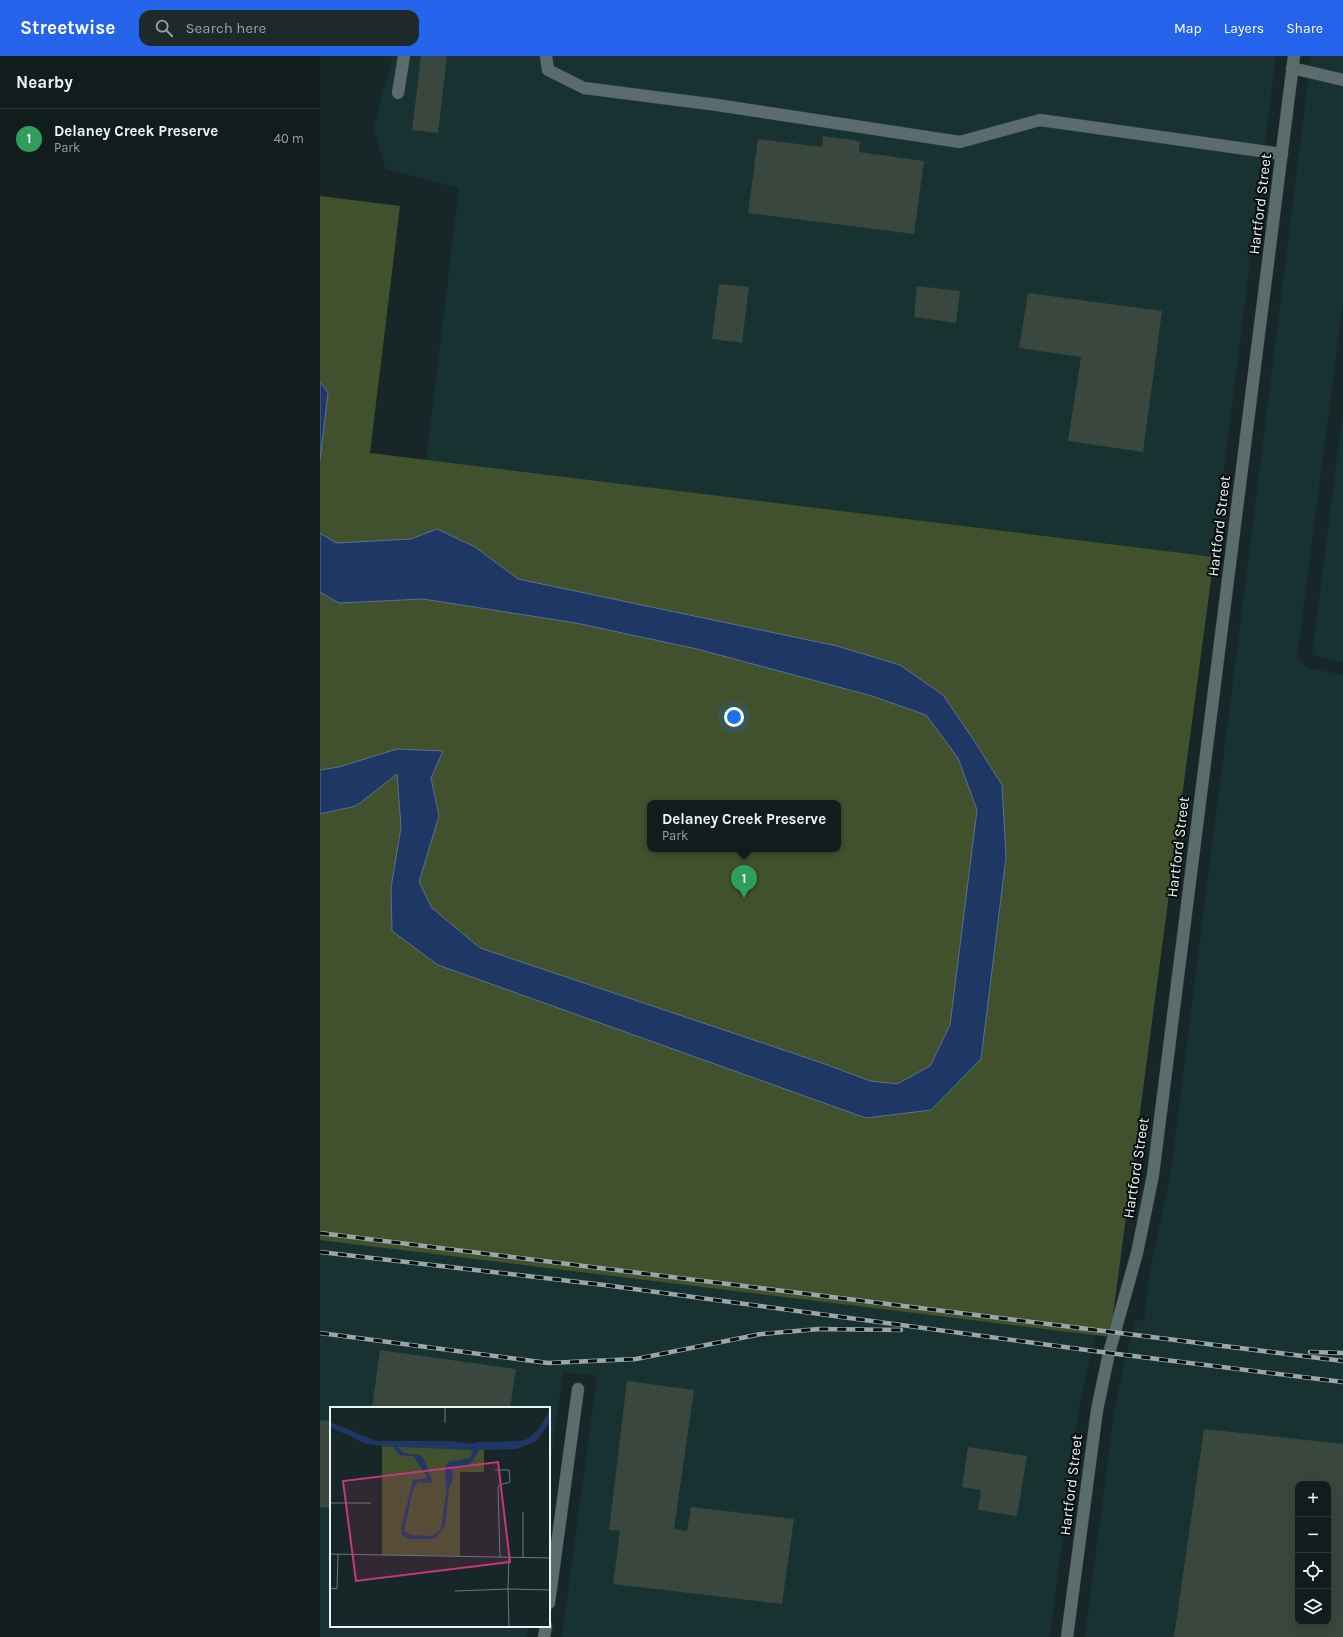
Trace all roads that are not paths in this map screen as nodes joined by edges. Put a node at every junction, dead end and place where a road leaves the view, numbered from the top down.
1 (404, 56) edge
2 (546, 56) edge
3 (1293, 62) edge
4 (1343, 80) edge
5 (398, 93) dead end
6 (1282, 154) junction
7 (578, 1389) dead end
8 (550, 1596) edge
9 (546, 1627) edge
10 (544, 1637) edge
11 (1067, 1637) edge

1 - 5 street
2 - 6 street
3 - 4 street
3 - 6 street, Hartford Street
6 - 11 street, Hartford Street
7 - 8 street
9 - 10 street

